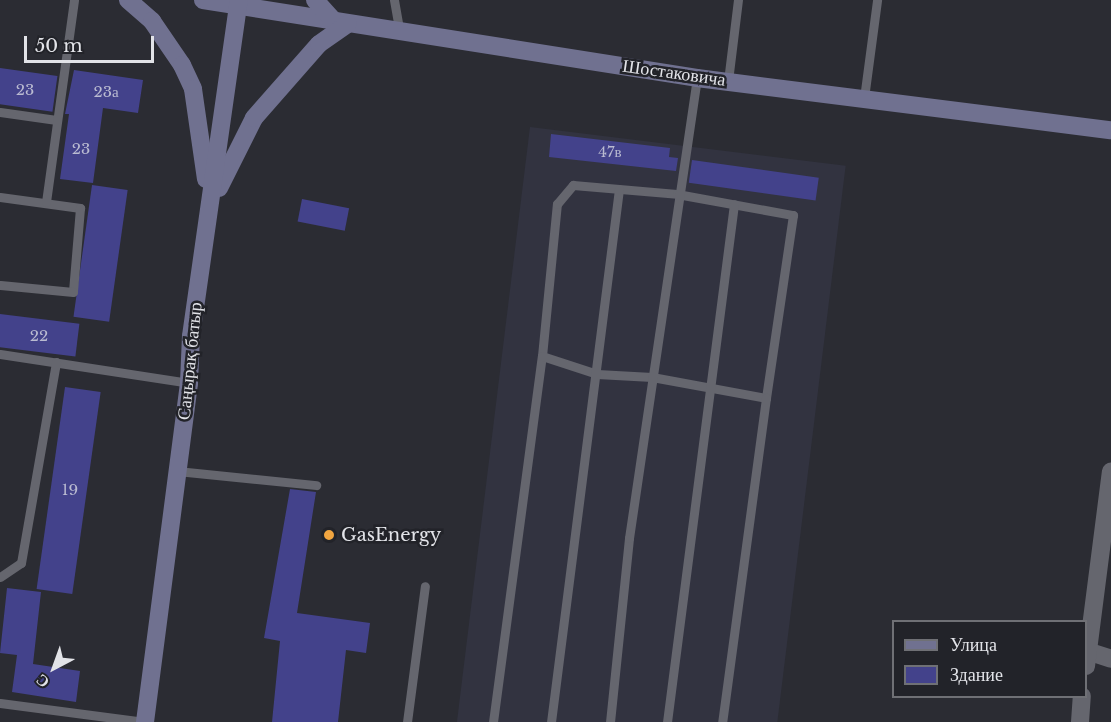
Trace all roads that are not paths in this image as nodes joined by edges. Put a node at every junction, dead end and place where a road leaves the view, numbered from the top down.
1 (74, 0) edge
2 (128, 0) edge
3 (203, 0) edge
4 (315, 0) edge
5 (394, 0) edge
6 (738, 0) edge
7 (877, 0) edge
8 (238, 2) edge
9 (341, 22) junction
10 (400, 33) junction
11 (697, 78) junction
12 (728, 81) junction
13 (864, 98) junction
14 (0, 112) edge
15 (56, 120) junction
16 (1111, 130) edge
17 (619, 189) junction
18 (677, 194) junction
19 (0, 197) edge
20 (46, 202) junction
21 (734, 204) junction
22 (209, 213) junction
23 (0, 285) edge
24 (0, 354) edge
25 (542, 356) junction
26 (56, 362) junction
27 (597, 374) junction
28 (652, 377) junction
29 (189, 383) junction
30 (709, 387) junction
31 (766, 398) junction
32 (177, 471) junction
33 (1111, 472) edge
34 (316, 485) dead end
35 (0, 577) edge
36 (425, 586) dead end
37 (1087, 651) edge
38 (1087, 658) edge
39 (1111, 659) edge
40 (1082, 698) edge
41 (0, 703) edge
42 (145, 722) edge
43 (407, 722) edge
44 (493, 722) edge
45 (551, 722) edge
46 (610, 722) edge
47 (667, 722) edge
48 (722, 722) edge
49 (1080, 722) edge

1 - 15 lane
2 - 22 street
3 - 8 street, Шостаковича
4 - 9 street
5 - 10 lane
6 - 12 lane
7 - 13 lane
8 - 9 street, Шостаковича
8 - 22 street, Саңырақ батыр
9 - 10 street, Шостаковича
9 - 22 street
10 - 11 street, Шостаковича
11 - 12 street, Шостаковича
11 - 18 lane
12 - 13 street, Шостаковича
13 - 16 street, Шостаковича
14 - 15 lane
15 - 20 lane
17 - 18 lane
17 - 25 lane
17 - 27 lane
18 - 21 lane
18 - 28 lane
19 - 20 lane
20 - 23 lane
21 - 30 lane
21 - 31 lane
22 - 29 street, Саңырақ батыр
24 - 26 lane
25 - 27 lane
25 - 44 lane
26 - 29 lane
26 - 35 lane
27 - 28 lane
27 - 45 lane
28 - 30 lane
28 - 46 lane
29 - 32 street, Саңырақ батыр
30 - 31 lane
30 - 47 lane
31 - 48 lane
32 - 34 lane
32 - 42 street, Саңырақ батыр
33 - 37 street
36 - 43 lane
38 - 39 street
40 - 49 street
41 - 42 lane

